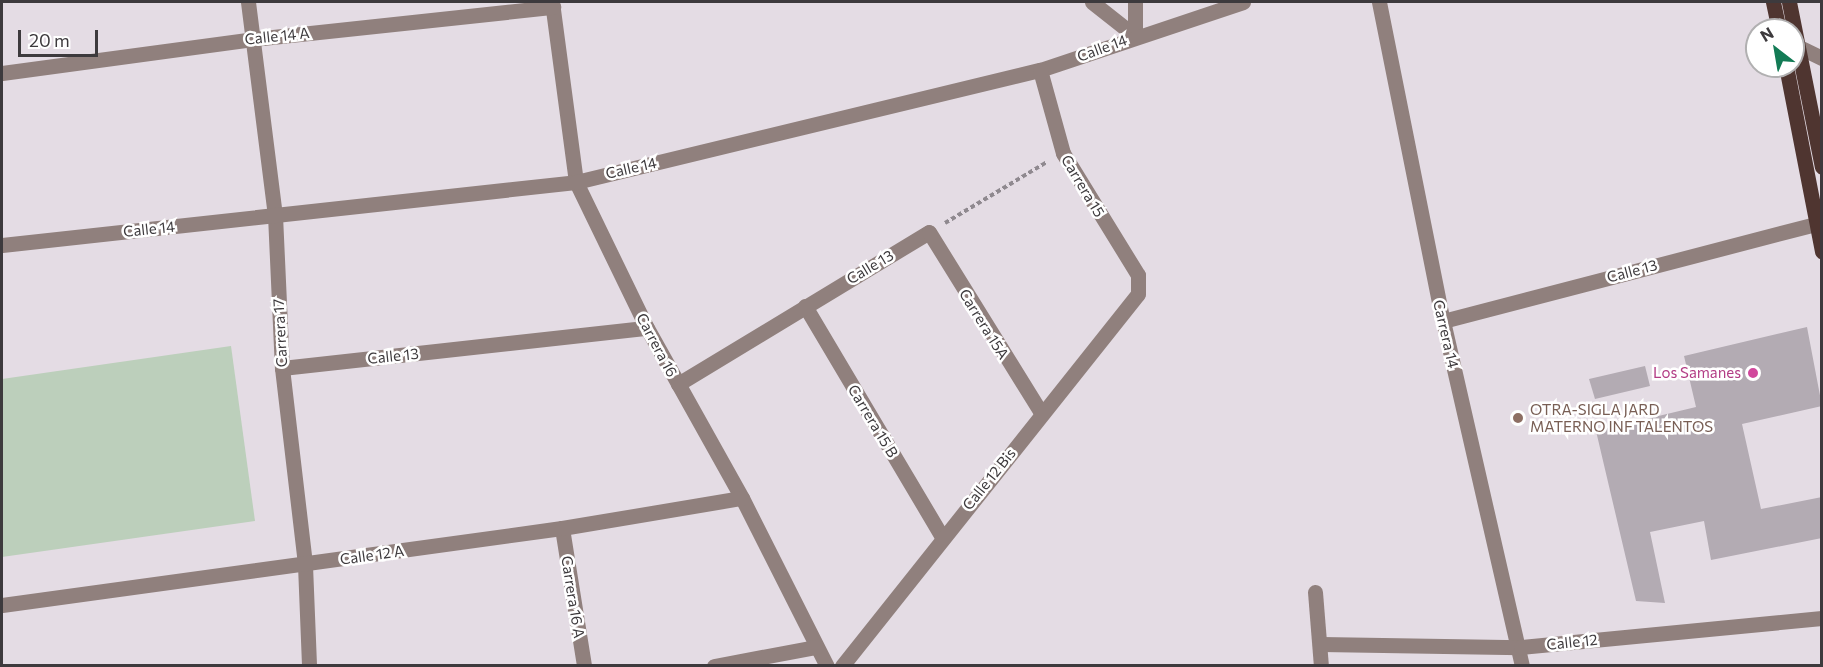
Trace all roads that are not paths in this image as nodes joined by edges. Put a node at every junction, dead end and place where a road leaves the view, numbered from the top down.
1 (248, 2) edge
2 (1092, 2) edge
3 (1135, 2) edge
4 (1243, 2) edge
5 (1379, 2) edge
6 (1773, 2) edge
7 (1789, 2) edge
8 (552, 4) edge
9 (1776, 18) edge
10 (1792, 18) edge
11 (1135, 36) junction
12 (253, 39) junction
13 (1805, 50) edge
14 (1821, 58) edge
15 (1040, 70) junction
16 (2, 73) edge
17 (1788, 78) edge
18 (1803, 78) edge
19 (1821, 167) edge
20 (576, 182) junction
21 (275, 215) junction
22 (1818, 222) edge
23 (928, 232) joint
24 (2, 245) edge
25 (1821, 252) edge
26 (1138, 294) joint
27 (805, 306) junction
28 (1443, 321) junction
29 (647, 328) junction
30 (282, 368) junction
31 (678, 384) junction
32 (1041, 414) junction
33 (742, 498) junction
34 (562, 528) junction
35 (942, 537) junction
36 (304, 565) junction
37 (1315, 592) dead end
38 (2, 605) edge
39 (1821, 618) edge
40 (1321, 644) junction
41 (816, 647) junction
42 (1521, 647) junction
43 (309, 666) edge
44 (584, 666) edge
45 (714, 666) edge
46 (827, 666) edge
47 (842, 666) edge
48 (1321, 666) edge
49 (1522, 666) edge

1 - 12 street, Carrera 17
2 - 11 street
3 - 11 street
4 - 11 street, Calle 14
5 - 28 street, Carrera 14
6 - 9 main road
7 - 10 main road
8 - 12 street, Calle 14 A
8 - 20 street, Carrera 16
11 - 15 street, Calle 14
12 - 16 street, Calle 14 A
12 - 21 street, Carrera 17
13 - 14 street
15 - 20 street, Calle 14
15 - 26 street, Carrera 15
17 - 22 main road
18 - 19 main road
20 - 21 street, Calle 14
20 - 29 street, Carrera 16
21 - 24 street, Calle 14
21 - 30 street, Carrera 17
22 - 25 main road
22 - 28 street, Calle 13
23 - 27 street, Calle 13
23 - 32 street, Carrera 15A
26 - 32 street, Calle 12 Bis
27 - 31 street, Calle 13
27 - 35 street, Carrera 15 B
28 - 42 street, Carrera 14
29 - 30 street, Calle 13
29 - 31 street, Carrera 16
30 - 36 street, Carrera 17
31 - 33 street, Carrera 16
32 - 35 street, Calle 12 Bis
33 - 34 street, Calle 12 A
33 - 41 street, Carrera 16
34 - 36 street, Calle 12 A
34 - 44 street, Carrera 16 A
35 - 47 street, Calle 12 Bis
36 - 38 street, Calle 12 A
36 - 43 street, Carrera 17
37 - 40 street
39 - 42 street, Calle 12
40 - 42 street, Calle 12
40 - 48 street
41 - 45 street
41 - 46 street, Carrera 16
42 - 49 street, Carrera 14

